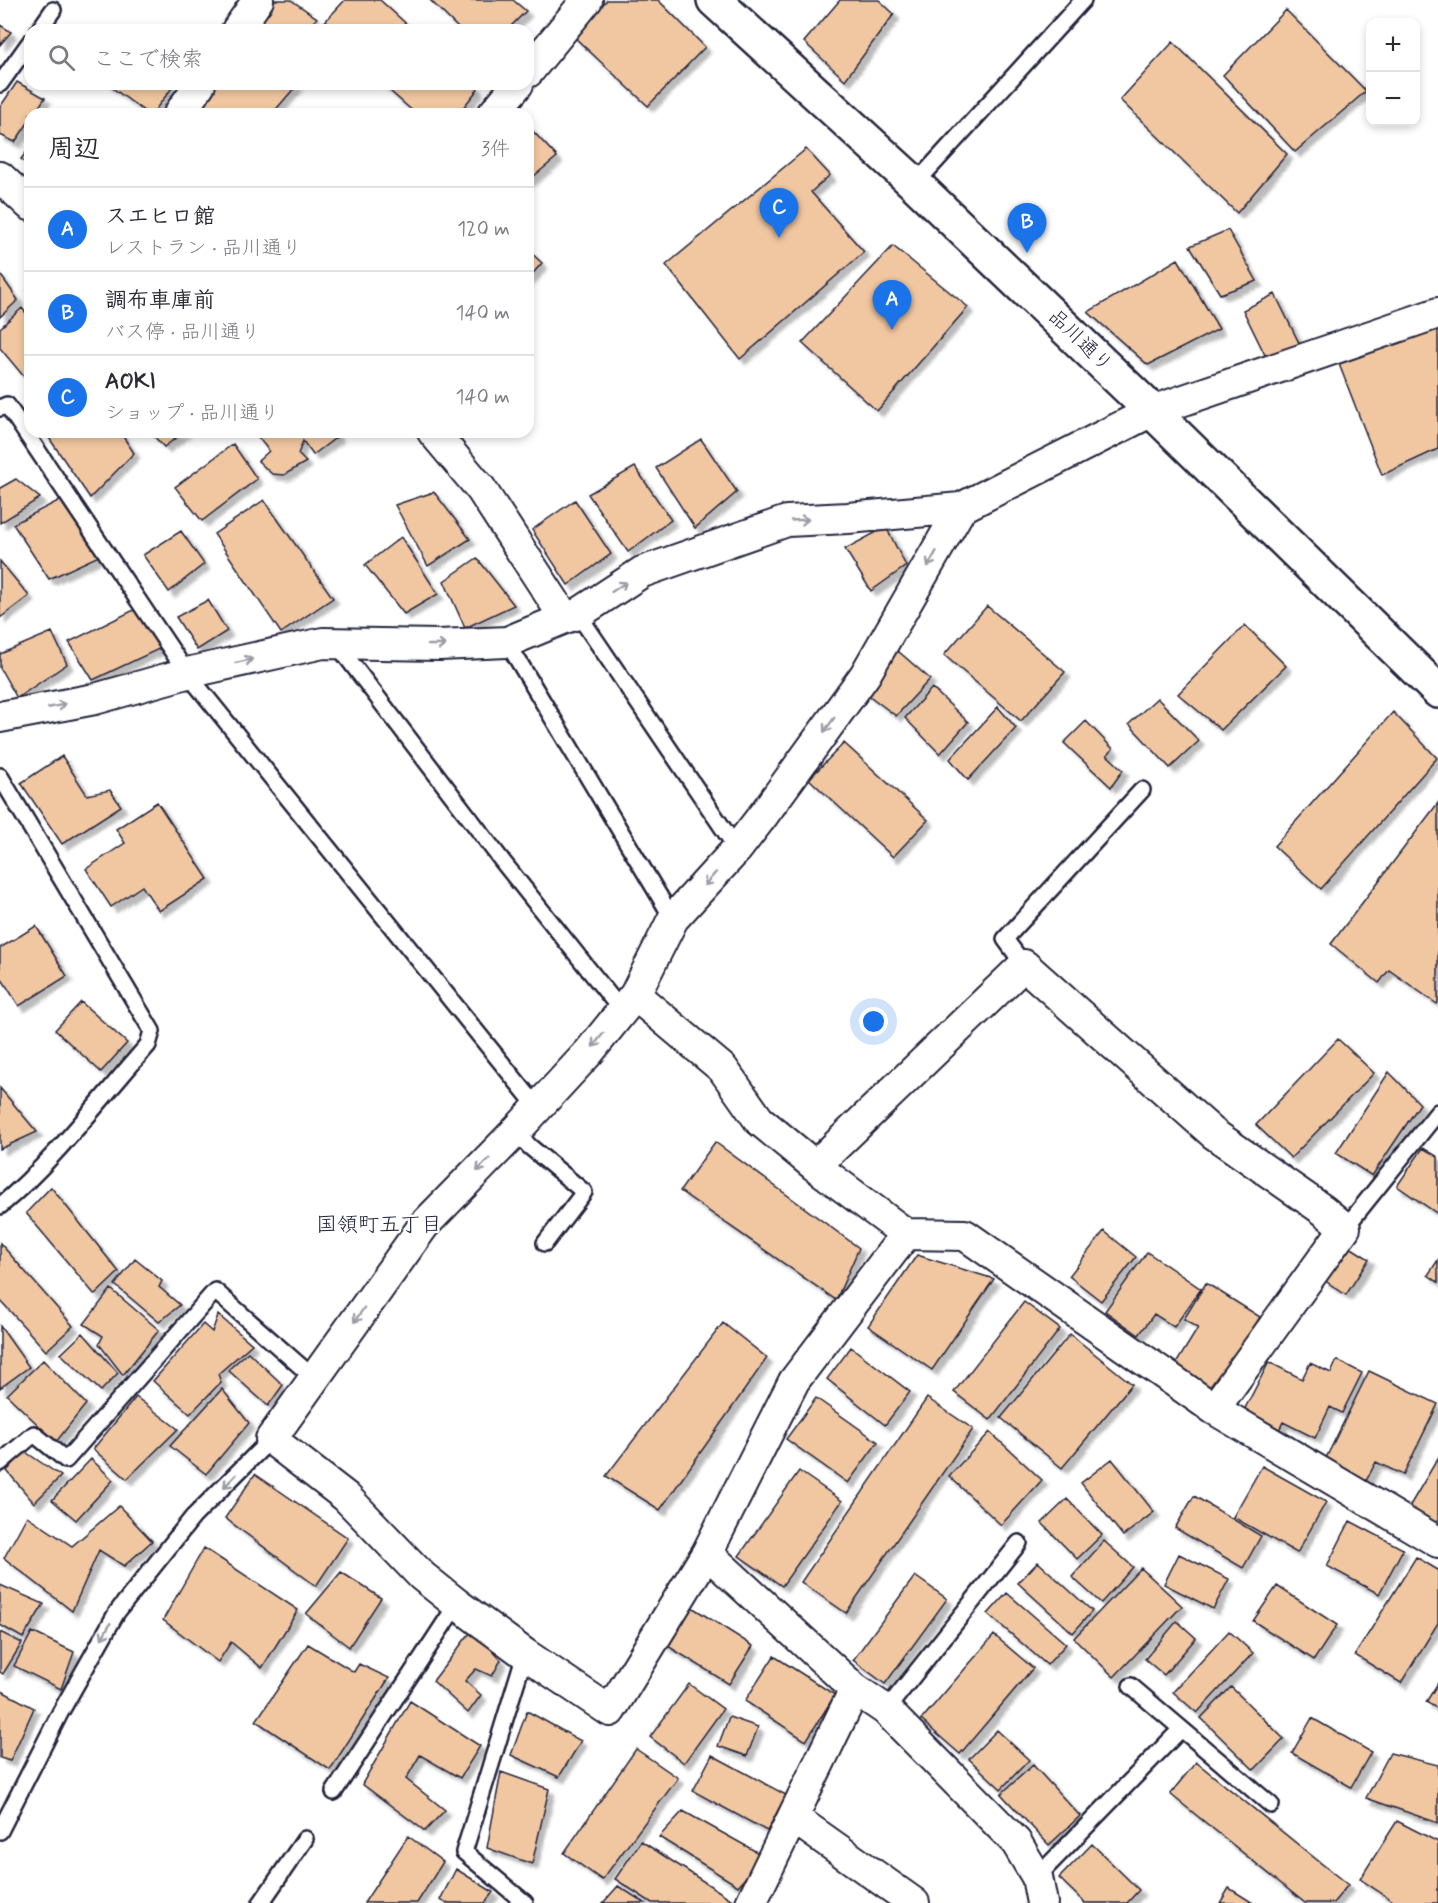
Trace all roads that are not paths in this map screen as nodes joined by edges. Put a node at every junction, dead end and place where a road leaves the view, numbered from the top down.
1 (258, 0) edge
2 (588, 0) edge
3 (714, 0) edge
4 (1083, 0) edge
5 (53, 10) dead end
6 (43, 24) edge
7 (241, 24) edge
8 (24, 50) edge
9 (534, 65) edge
10 (0, 84) edge
11 (196, 90) edge
12 (513, 90) edge
13 (183, 108) edge
14 (498, 108) edge
15 (0, 177) edge
16 (915, 184) junction
17 (24, 199) edge
18 (1438, 313) edge
19 (0, 408) edge
20 (1152, 411) junction
21 (24, 430) edge
22 (29, 438) edge
23 (438, 438) edge
24 (961, 508) junction
25 (571, 616) junction
26 (507, 642) junction
27 (336, 643) junction
28 (187, 674) junction
29 (1438, 691) edge
30 (0, 717) edge
31 (0, 776) edge
32 (1142, 790) dead end
33 (737, 849) junction
34 (673, 919) junction
35 (1024, 965) junction
36 (628, 1002) junction
37 (538, 1108) junction
38 (1438, 1112) edge
39 (516, 1131) junction
40 (815, 1166) junction
41 (0, 1206) edge
42 (1345, 1228) junction
43 (906, 1234) junction
44 (545, 1243) dead end
45 (315, 1379) junction
46 (1214, 1409) junction
47 (271, 1439) junction
48 (0, 1463) edge
49 (1438, 1542) edge
50 (1019, 1543) dead end
51 (707, 1553) junction
52 (457, 1604) junction
53 (525, 1654) junction
54 (1131, 1686) dead end
55 (855, 1689) junction
56 (886, 1710) junction
57 (1181, 1729) junction
58 (334, 1792) dead end
59 (1271, 1805) dead end
60 (794, 1818) junction
61 (0, 1831) edge
62 (305, 1839) dead end
63 (1039, 1896) edge
64 (261, 1903) edge
65 (525, 1903) edge
66 (751, 1903) edge
67 (914, 1903) edge

1 - 7 street
2 - 9 street
3 - 16 street, 品川通り
4 - 16 lane
5 - 6 lane
8 - 10 lane
11 - 13 street
12 - 14 street
15 - 17 street
16 - 20 street, 品川通り
18 - 20 street
19 - 21 lane
20 - 24 street
20 - 29 street, 品川通り
22 - 28 lane
23 - 25 street
25 -> 24 street
24 -> 33 street
25 - 26 street
25 - 33 lane
27 -> 26 street
26 - 34 lane
28 -> 27 street
27 - 36 lane
30 -> 28 street
28 - 37 lane
31 - 41 lane
32 - 35 lane
33 -> 34 street
34 - 36 street
35 - 40 street
35 - 42 street
36 -> 37 street
36 - 40 street
37 - 39 street
38 - 42 lane
39 - 44 lane
39 -> 45 street
40 - 43 street
42 - 46 street
43 - 46 street
43 - 51 street
45 - 47 street
45 - 48 lane
46 - 49 street
47 - 52 street
47 -> 61 lane
50 - 56 lane
51 - 53 street
51 - 55 street
52 - 53 street
52 - 58 lane
53 - 65 lane
54 - 57 lane
55 - 56 street
55 - 60 street
56 - 63 street
57 - 59 lane
57 - 63 lane
60 - 66 street
60 - 67 street
62 - 64 lane

